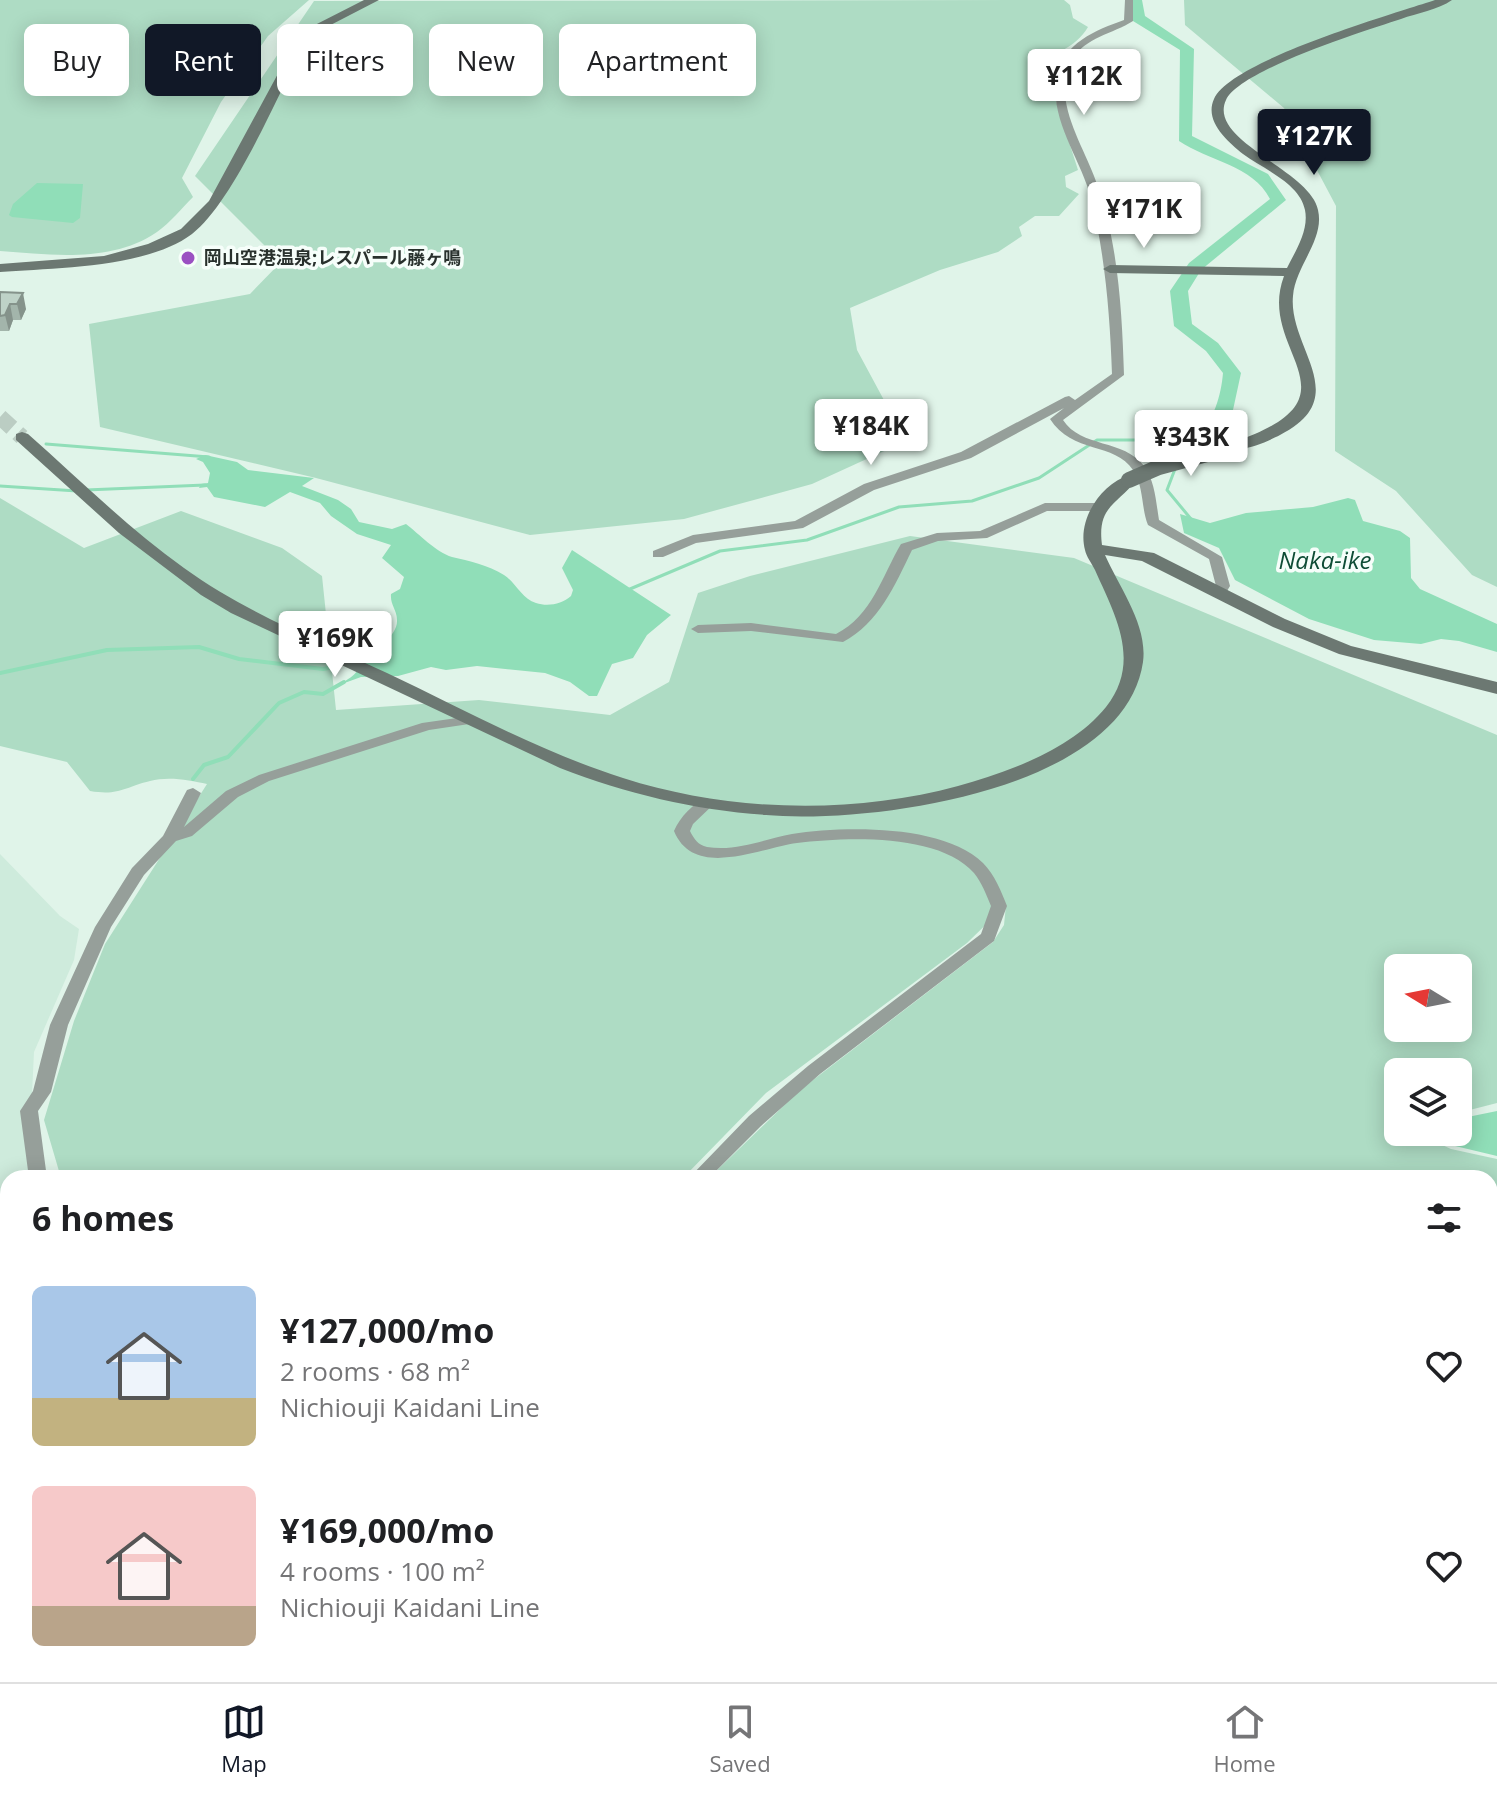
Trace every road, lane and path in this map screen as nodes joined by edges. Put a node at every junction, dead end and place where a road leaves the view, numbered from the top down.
1 (373, 0) edge
2 (1129, 0) edge
3 (1446, 0) edge
4 (0, 268) edge
5 (1110, 269) junction
6 (1291, 272) junction
7 (1093, 392) junction
8 (22, 437) tunnel mouth
9 (1097, 507) junction
10 (1093, 550) junction
11 (658, 554) dead end
12 (1219, 593) junction
13 (698, 629) dead end
14 (1497, 688) edge
15 (471, 720) junction
16 (193, 793) dead end
17 (707, 803) junction
18 (170, 838) junction
19 (37, 1170) edge
20 (706, 1170) edge

1 - 4 main road
2 - 5 street
3 - 6 main road
5 - 6 main road
5 - 7 street
6 - 9 main road, bridge
7 - 11 street
7 - 12 street
8 - 15 main road
9 - 10 main road
9 - 13 street
10 - 12 main road
10 - 17 main road
12 - 14 main road
15 - 17 main road
15 - 18 street
16 - 18 street
17 - 20 street
18 - 19 street

